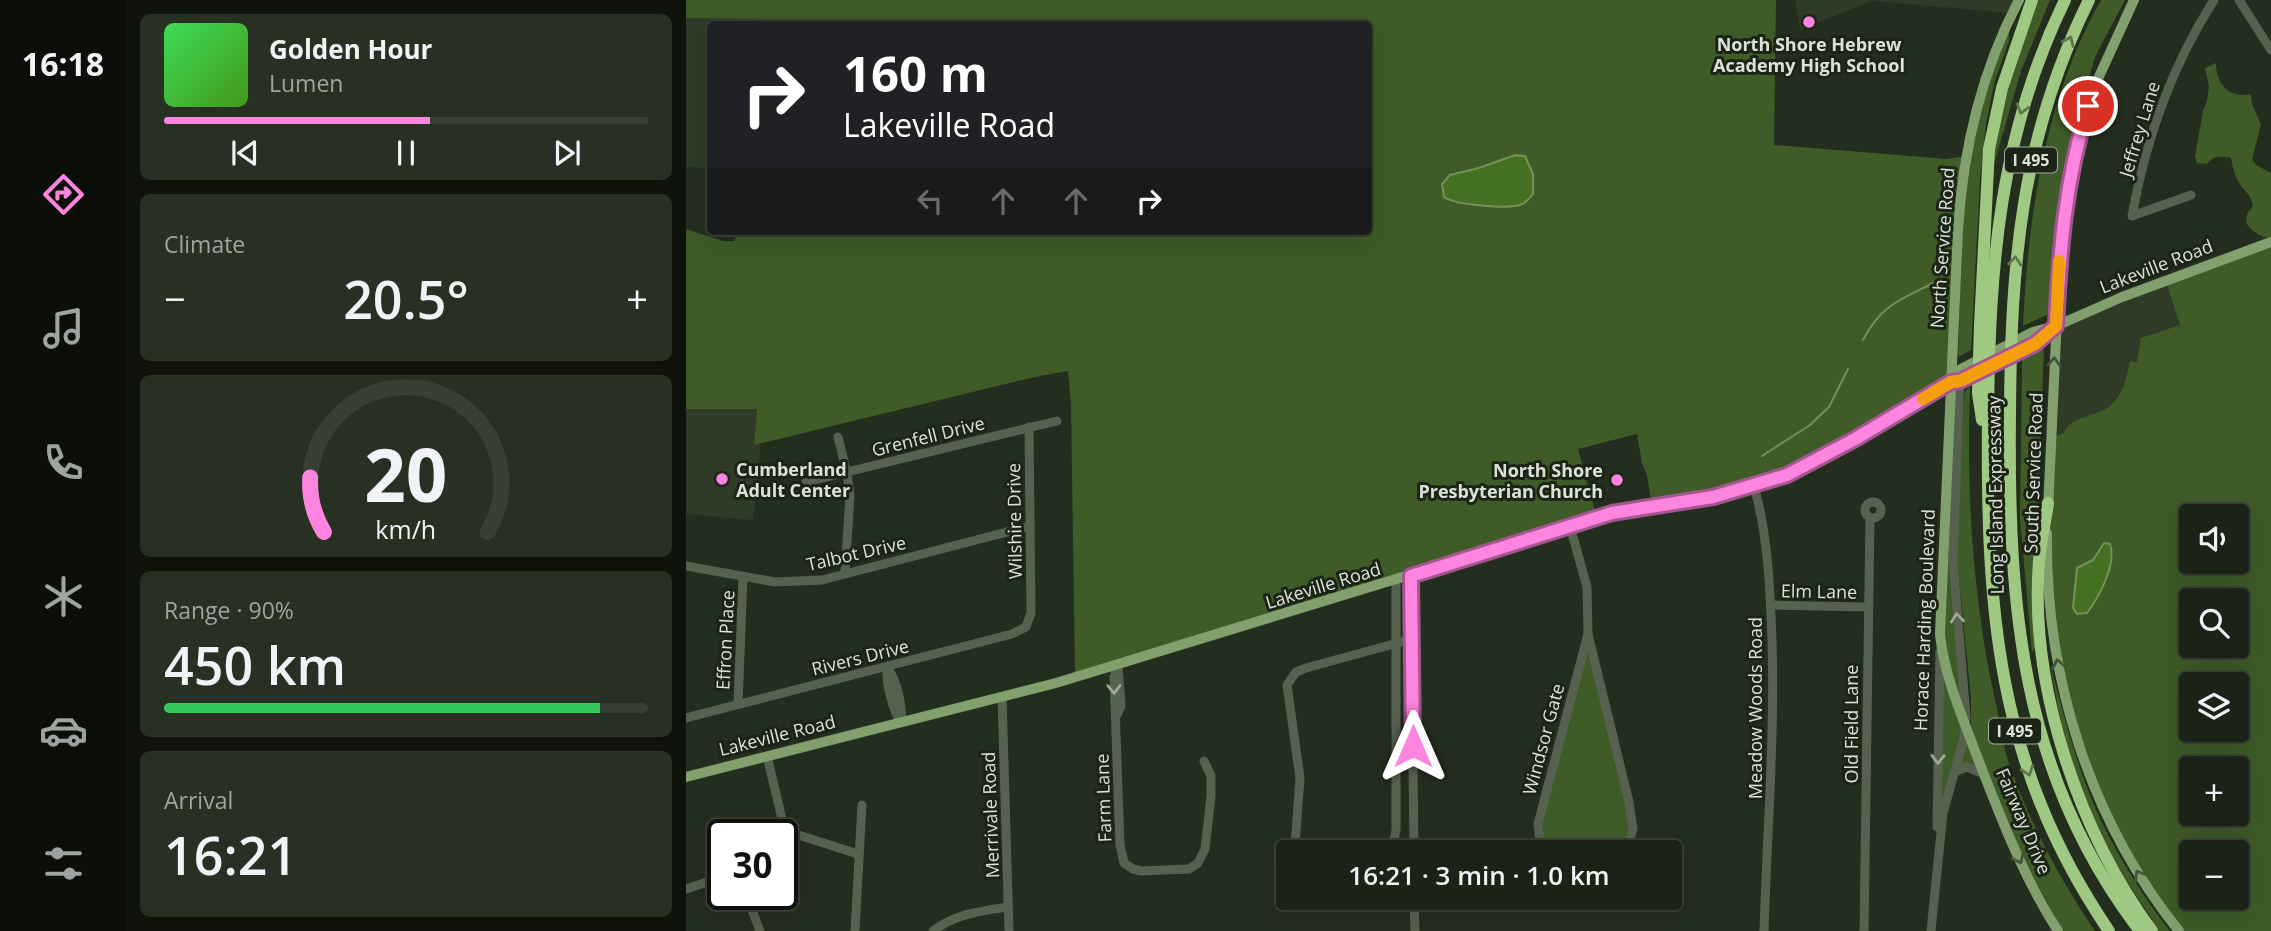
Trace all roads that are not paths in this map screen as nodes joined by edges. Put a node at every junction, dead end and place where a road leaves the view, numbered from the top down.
1 (2019, 0) edge
2 (2032, 0) edge
3 (2064, 0) edge
4 (2089, 0) edge
5 (2134, 0) edge
6 (2214, 0) edge
7 (2239, 0) edge
8 (2271, 50) edge
9 (2191, 195) dead end
10 (2271, 243) edge
11 (1985, 326) junction
12 (2056, 326) junction
13 (1955, 381) junction
14 (1057, 421) dead end
15 (1029, 427) junction
16 (838, 437) dead end
17 (847, 473) junction
18 (806, 482) dead end
19 (1754, 486) junction
20 (2048, 503) junction
21 (1870, 518) dead end
22 (1030, 526) junction
23 (1570, 526) junction
24 (686, 566) edge
25 (845, 573) junction
26 (1411, 576) junction
27 (744, 577) junction
28 (1396, 581) junction
29 (1771, 605) junction
30 (1867, 607) junction
31 (1031, 613) joint
32 (1588, 634) junction
33 (1412, 639) junction
34 (1941, 642) junction
35 (1396, 643) junction
36 (1118, 665) junction
37 (887, 667) junction
38 (1002, 697) junction
39 (737, 704) junction
40 (686, 718) edge
41 (901, 723) junction
42 (1966, 726) junction
43 (767, 756) junction
44 (1205, 761) dead end
45 (1954, 772) junction
46 (1984, 774) junction
47 (686, 777) edge
48 (862, 805) dead end
49 (782, 819) edge
50 (798, 835) edge
51 (1295, 840) edge
52 (1395, 840) edge
53 (1414, 840) edge
54 (1540, 840) edge
55 (1630, 840) edge
56 (858, 853) junction
57 (1938, 860) junction
58 (707, 881) edge
59 (687, 886) edge
60 (1008, 907) junction
61 (752, 910) edge
62 (1414, 910) edge
63 (760, 931) edge
64 (855, 931) edge
65 (933, 931) edge
66 (1009, 931) edge
67 (1415, 931) edge
68 (1764, 931) edge
69 (1864, 931) edge
70 (1931, 931) edge
71 (2058, 931) edge
72 (2109, 931) edge
73 (2140, 931) edge
74 (2152, 931) edge
75 (2179, 931) edge

1 - 13 main road, North Service Road
2 - 11 highway
3 -> 11 highway, Long Island Expressway / I 495
73 -> 4 highway, Long Island Expressway / I 495
5 - 12 main road, South Service Road
6 - 9 street, Jeffrey Lane
7 - 8 street
10 - 12 main road, Lakeville Road
11 -> 72 highway, Long Island Expressway / I 495
12 - 13 main road, Lakeville Road
12 - 13 main road, Lakeville Road
20 -> 12 main road, South Service Road
13 - 19 main road, Lakeville Road
13 - 34 main road, Horace Harding Boulevard
42 -> 13 street, Horace Harding Boulevard
14 - 15 street, Grenfell Drive
15 - 17 street, Grenfell Drive
15 - 22 street, Wilshire Drive
16 - 17 street
17 - 18 street, Grenfell Drive
17 - 25 street
19 - 23 main road, Lakeville Road
19 - 29 street, Meadow Woods Road
20 - 74 highway
75 -> 20 main road, South Service Road
21 - 30 street, Old Field Lane
22 - 25 street, Talbot Drive
22 - 31 street, Wilshire Drive
23 - 26 main road, Lakeville Road
23 - 32 street, Windsor Gate
24 - 27 street, Talbot Drive
25 - 27 street, Talbot Drive
26 - 28 main road, Lakeville Road
26 - 33 street
27 - 39 street, Effron Place
28 - 35 street
28 - 36 main road, Lakeville Road
29 - 30 street, Elm Lane
29 - 68 street, Meadow Woods Road
30 - 69 street, Old Field Lane
31 - 37 street, Rivers Drive
32 - 54 street, Windsor Gate
32 - 55 street, Windsor Gate
33 - 35 street
33 - 53 street
34 - 42 main road, Fairway Drive
34 -> 57 street, Horace Harding Boulevard
35 - 51 street
35 - 52 street
36 - 38 main road, Lakeville Road
36 - 44 street, Farm Lane
37 - 39 street, Rivers Drive
37 - 41 street
38 - 41 main road, Lakeville Road
38 - 60 street, Merrivale Road
39 - 40 street, Rivers Drive
41 - 43 main road, Lakeville Road
42 - 45 street, Horace Harding Boulevard
42 - 46 main road, Fairway Drive
43 - 47 main road, Lakeville Road
43 - 49 street
45 - 46 street
45 - 57 street, Horace Harding Boulevard
46 -> 71 main road, Fairway Drive
48 - 56 street
50 - 56 street
56 - 64 street
57 - 70 street, Horace Harding Boulevard
58 - 59 street
60 - 65 street
60 - 66 street, Merrivale Road
61 - 63 street
62 - 67 street

